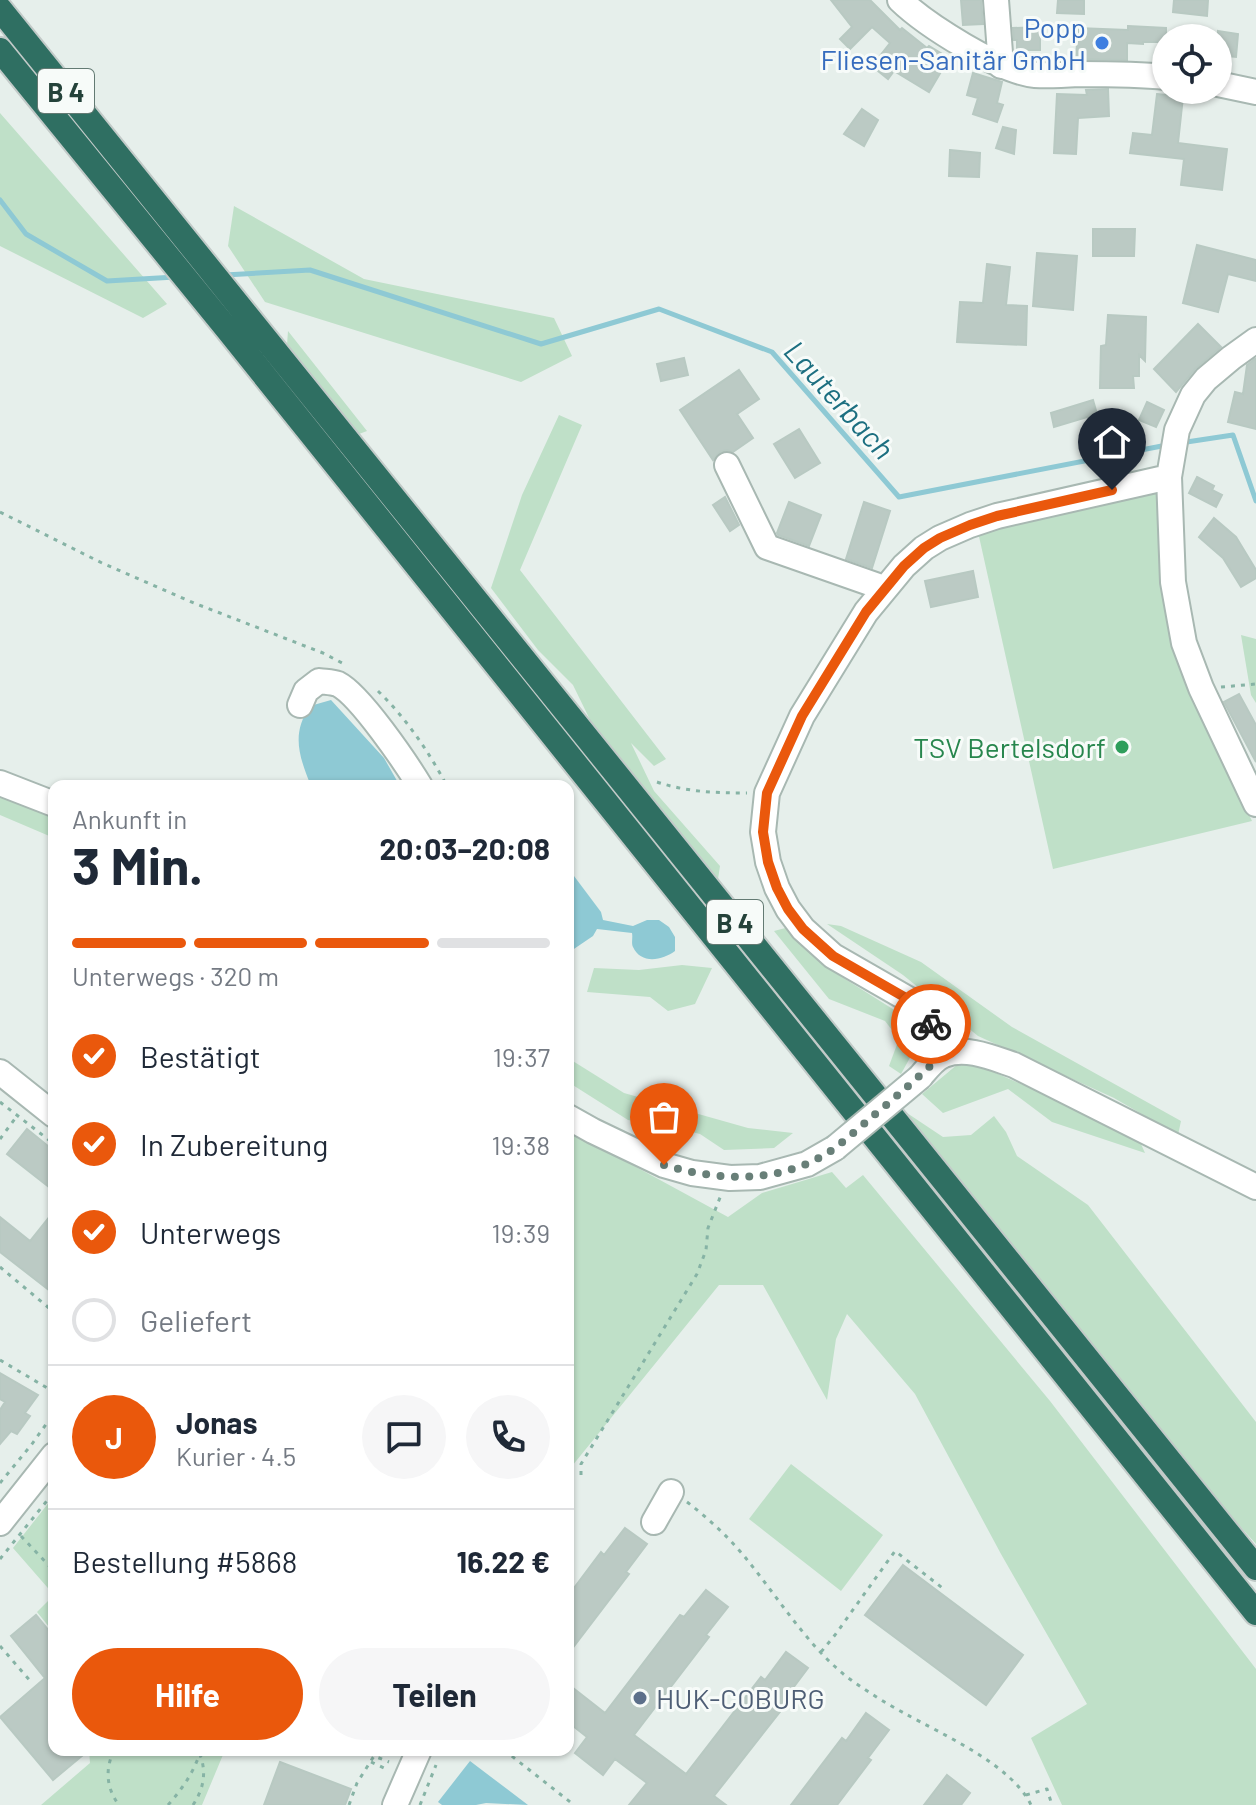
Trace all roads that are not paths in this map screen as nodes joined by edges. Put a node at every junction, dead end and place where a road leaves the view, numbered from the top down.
1 (900, 0) edge
2 (996, 0) edge
3 (0, 9) edge
4 (0, 50) edge
5 (1001, 66) junction
6 (1152, 76) edge
7 (1232, 87) edge
8 (1256, 92) edge
9 (1256, 340) edge
10 (727, 465) dead end
11 (1171, 468) junction
12 (884, 588) junction
13 (300, 705) dead end
14 (416, 780) edge
15 (0, 783) edge
16 (48, 802) edge
17 (1256, 804) edge
18 (942, 1055) junction
19 (0, 1072) edge
20 (48, 1110) edge
21 (574, 1120) edge
22 (1256, 1187) edge
23 (48, 1464) edge
24 (682, 1494) road end
25 (654, 1522) dead end
26 (8, 1525) edge
27 (1256, 1568) edge
28 (1256, 1613) edge
29 (428, 1757) edge
30 (395, 1805) edge

1 - 5 street
2 - 5 street
3 - 27 highway, B 4
4 - 28 highway, B 4
5 - 6 street
7 - 8 street
9 - 11 street
10 - 12 street
11 - 12 street
11 - 17 street
12 - 18 street
13 - 14 street
15 - 16 street
18 - 21 street, bridge
18 - 22 street
19 - 20 street
23 - 26 street
24 - 25 street
29 - 30 street

